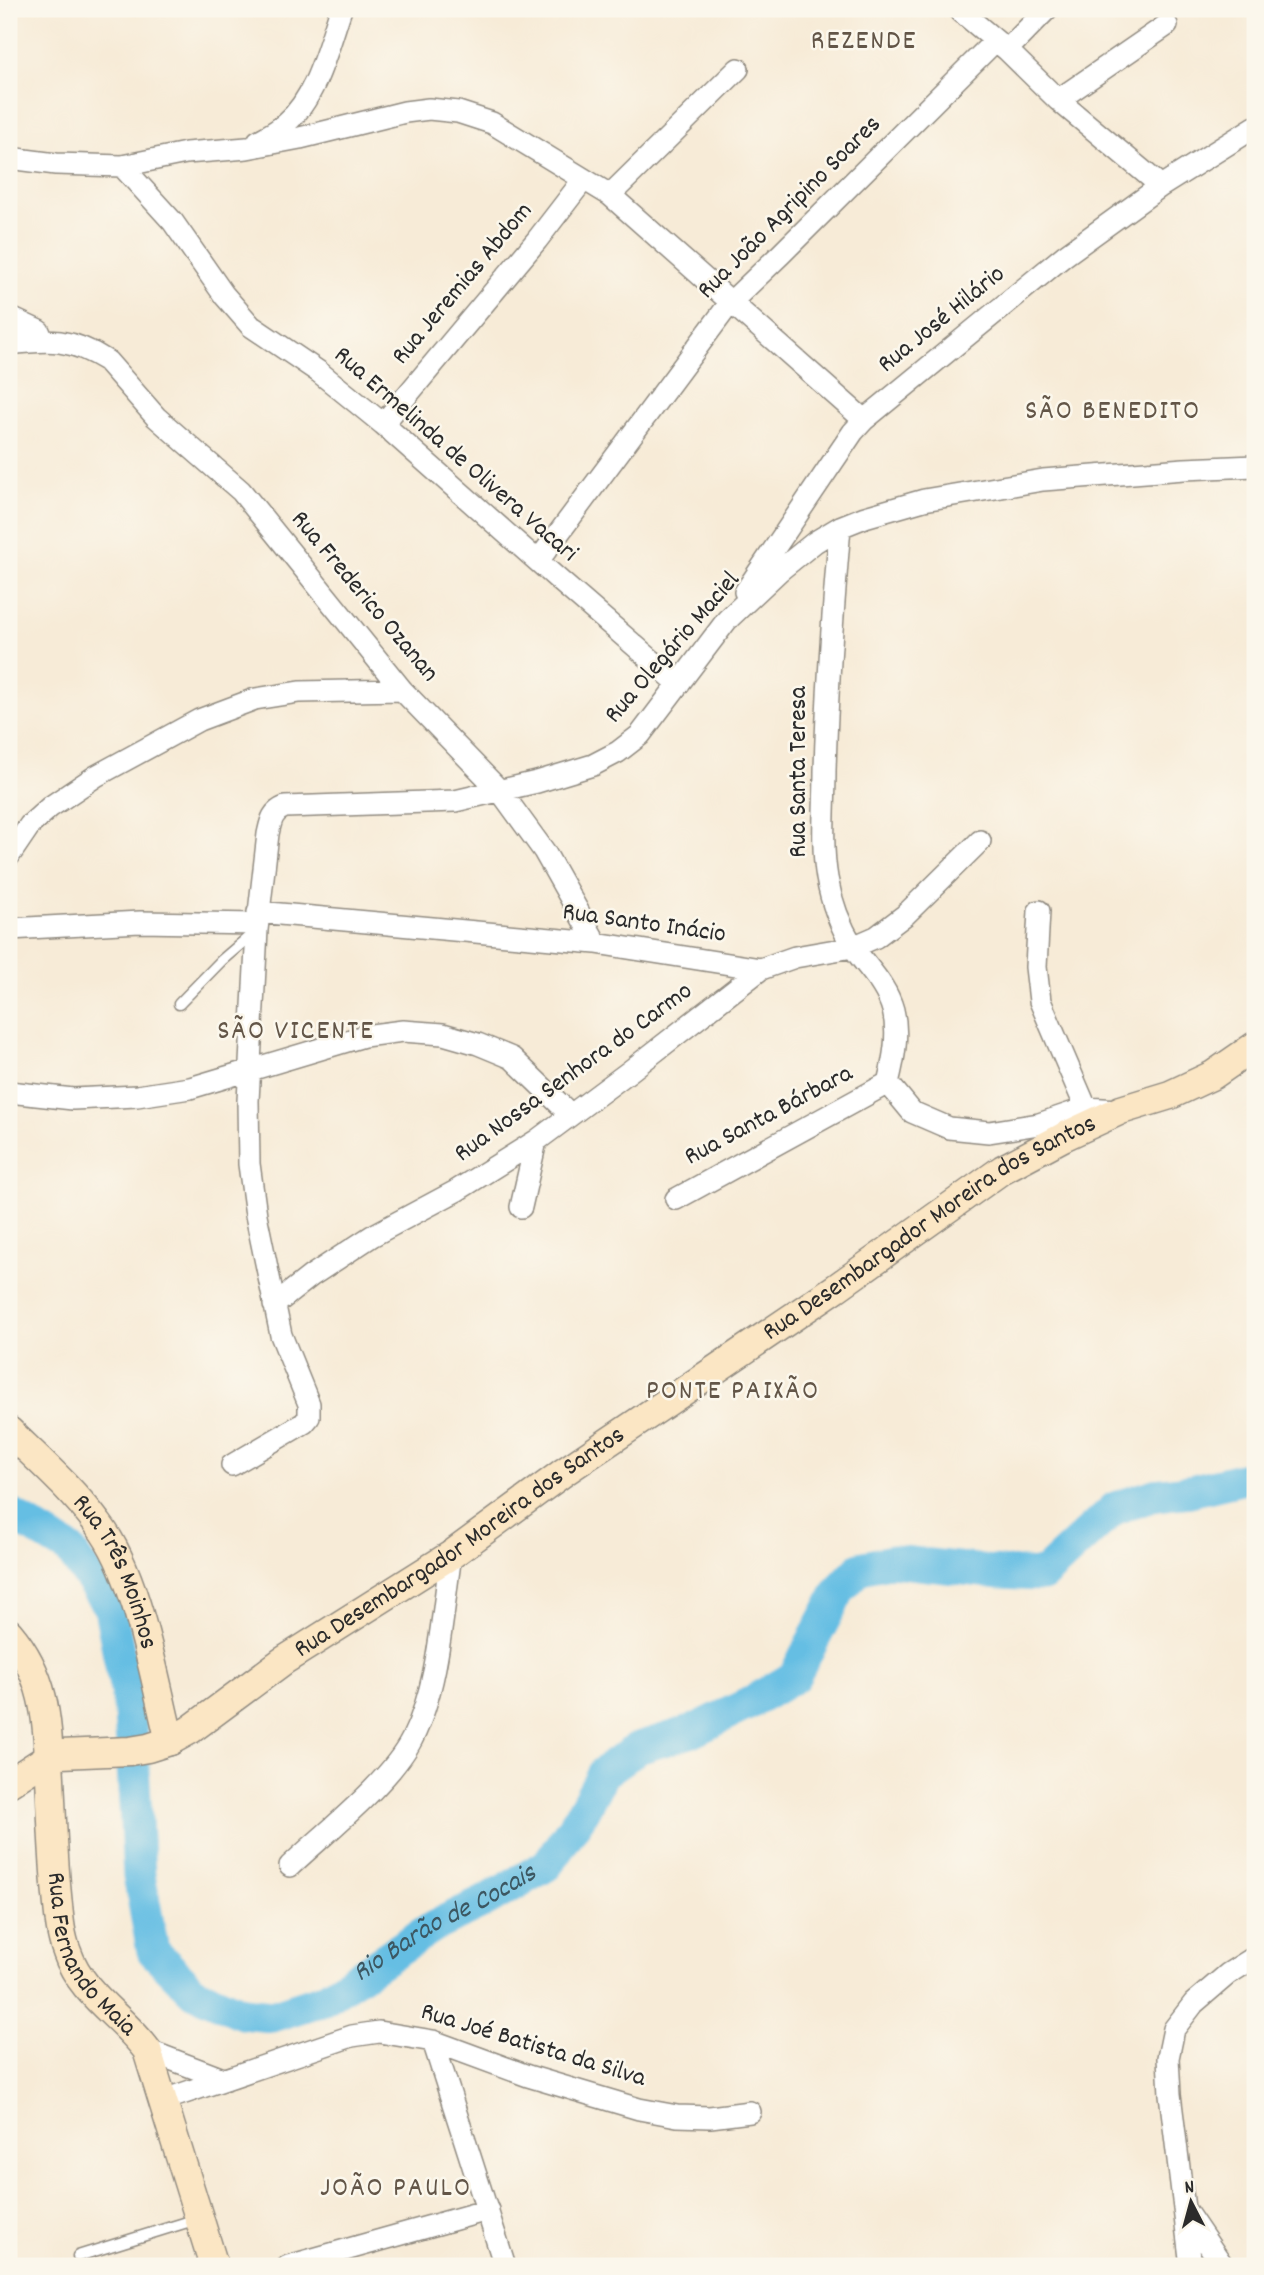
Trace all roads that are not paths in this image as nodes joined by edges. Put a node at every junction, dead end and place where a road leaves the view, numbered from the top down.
1 (341, 9) edge
2 (958, 9) edge
3 (1047, 9) edge
4 (1167, 25) dead end
5 (1001, 45) junction
6 (738, 69) dead end
7 (1058, 100) junction
8 (1255, 127) edge
9 (247, 148) junction
10 (9, 158) edge
11 (122, 166) junction
12 (584, 179) junction
13 (1161, 186) junction
14 (610, 195) junction
15 (730, 303) junction
16 (9, 317) edge
17 (43, 340) junction
18 (9, 344) edge
19 (864, 420) junction
20 (383, 424) junction
21 (1255, 467) edge
22 (840, 527) junction
23 (538, 561) junction
24 (727, 620) junction
25 (680, 684) junction
26 (402, 690) junction
27 (501, 792) junction
28 (980, 841) dead end
29 (9, 856) edge
30 (1039, 911) dead end
31 (257, 922) junction
32 (9, 929) edge
33 (596, 943) junction
34 (853, 947) junction
35 (761, 969) junction
36 (179, 1004) dead end
37 (1255, 1046) edge
38 (249, 1071) junction
39 (888, 1083) junction
40 (9, 1092) edge
41 (1086, 1108) junction
42 (1121, 1110) junction
43 (570, 1114) junction
44 (536, 1140) junction
45 (676, 1199) dead end
46 (521, 1207) dead end
47 (274, 1305) junction
48 (9, 1431) edge
49 (232, 1465) dead end
50 (451, 1555) junction
51 (9, 1633) edge
52 (170, 1741) junction
53 (60, 1755) junction
54 (9, 1783) edge
55 (290, 1866) dead end
56 (1255, 1957) edge
57 (433, 2042) junction
58 (147, 2050) junction
59 (223, 2079) junction
60 (164, 2100) junction
61 (750, 2112) dead end
62 (1183, 2205) junction
63 (488, 2210) junction
64 (200, 2218) junction
65 (78, 2256) dead end
66 (214, 2266) edge
67 (288, 2266) edge
68 (505, 2266) edge
69 (1191, 2266) edge
70 (1223, 2266) edge

1 - 9 street
2 - 5 street
3 - 5 street, Rua João Agripino Soares
4 - 7 street
5 - 7 street
5 - 15 street, Rua João Agripino Soares
6 - 14 street
7 - 13 street
8 - 13 street, Rua José Hilário
9 - 11 street
9 - 12 street
10 - 11 street
11 - 20 street, Rua Ermelinda de Olivera Vacari
12 - 14 street
12 - 20 street, Rua Jeremias Abdom
13 - 19 street, Rua José Hilário
14 - 15 street
15 - 19 street
15 - 23 street, Rua João Agripino Soares
16 - 17 street, Rua Frederico Ozanan
17 - 18 street, Rua Frederico Ozanan
17 - 26 street, Rua Frederico Ozanan
19 - 24 street, Rua José Hilário
20 - 23 street, Rua Ermelinda de Olivera Vacari
21 - 22 street, Rua Olegário Maciel
22 - 24 street, Rua Olegário Maciel
22 - 34 street, Rua Santa Teresa
23 - 25 street, Rua Ermelinda de Olivera Vacari
24 - 25 street, Rua Olegário Maciel
25 - 27 street, Rua Olegário Maciel
26 - 27 street, Rua Frederico Ozanan
26 - 29 street
27 - 31 street, Rua Olegário Maciel
27 - 33 street, Rua Frederico Ozanan
28 - 34 street, Rua Santo Inácio
30 - 41 street
31 - 32 street, Rua Santo Inácio
31 - 33 street, Rua Santo Inácio
31 - 36 lane
31 - 38 street
33 - 35 street, Rua Santo Inácio
34 - 35 street, Rua Santo Inácio
34 - 39 street, Rua Santa Teresa
35 - 43 street, Rua Nossa Senhora do Carmo
37 - 42 street, Rua Desembargador Moreira dos Santos
38 - 40 street
38 - 43 street
38 - 47 street
39 - 41 street
39 - 45 street, Rua Santa Bárbara
41 - 42 street
42 - 50 street, Rua Desembargador Moreira dos Santos
43 - 44 street, Rua Nossa Senhora do Carmo
44 - 46 street
44 - 47 street, Rua Nossa Senhora do Carmo
47 - 49 street
48 - 52 street, Rua Três Moinhos
50 - 52 street, Rua Desembargador Moreira dos Santos
50 - 55 street
51 - 53 street, Rua Fernando Maia
52 - 53 street, Rua Desembargador Moreira dos Santos
53 - 54 street
53 - 58 street, Rua Fernando Maia
56 - 62 street
57 - 59 street, Rua Joé Batista da Silva
57 - 61 street, Rua Joé Batista da Silva
57 - 63 street
58 - 59 street
58 - 60 street, Rua Fernando Maia
59 - 60 street, Rua Joé Batista da Silva
60 - 64 street, Rua Fernando Maia
62 - 69 street
62 - 70 street
63 - 67 street
63 - 68 street
64 - 65 lane
64 - 66 street, Rua Fernando Maia

